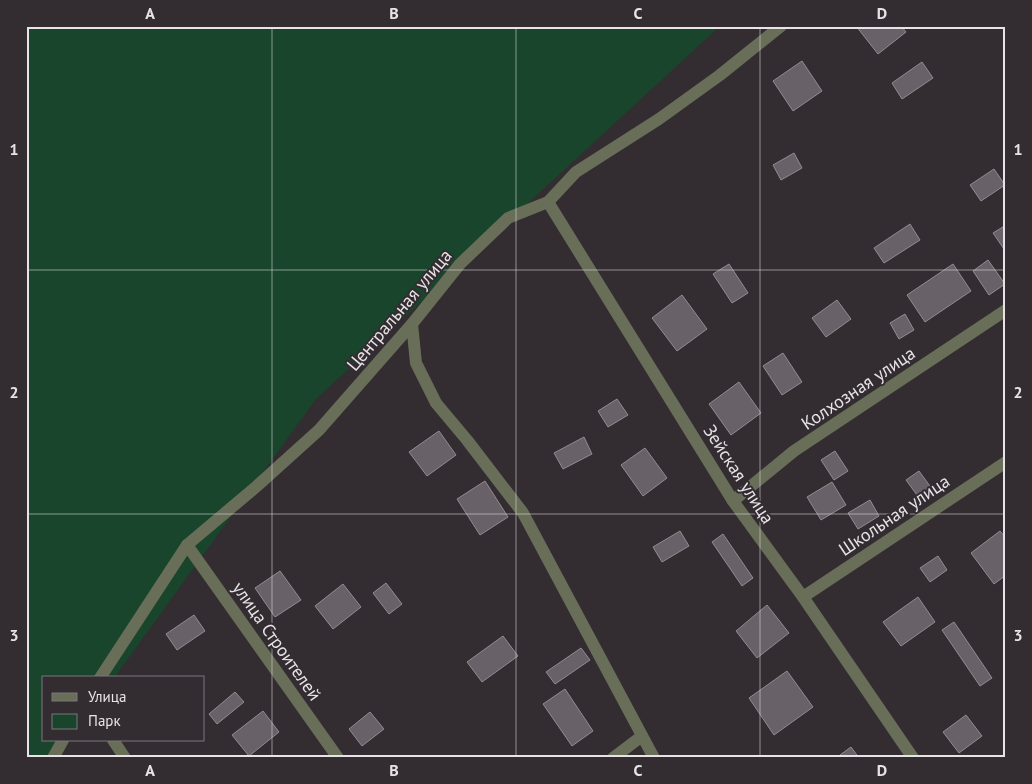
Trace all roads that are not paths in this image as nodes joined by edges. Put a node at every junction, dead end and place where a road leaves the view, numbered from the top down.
1 (781, 26) edge
2 (548, 202) junction
3 (1006, 310) edge
4 (412, 324) junction
5 (1006, 462) edge
6 (733, 501) junction
7 (187, 545) junction
8 (802, 597) junction
9 (101, 676) edge
10 (642, 736) junction
11 (62, 742) edge
12 (115, 742) edge
13 (53, 758) edge
14 (125, 758) edge
15 (338, 758) edge
16 (613, 758) edge
17 (654, 758) edge
18 (913, 758) edge

1 - 2 street, Центральная улица
2 - 4 street, Центральная улица
2 - 6 street, Зейская улица
3 - 6 street, Колхозная улица
4 - 7 street, Центральная улица
4 - 10 street
5 - 8 street, Школьная улица
6 - 8 street, Зейская улица
7 - 9 street, Центральная улица
7 - 15 street, улица Строителей
8 - 18 street, Зейская улица
10 - 16 street
10 - 17 street
11 - 13 street
12 - 14 street

